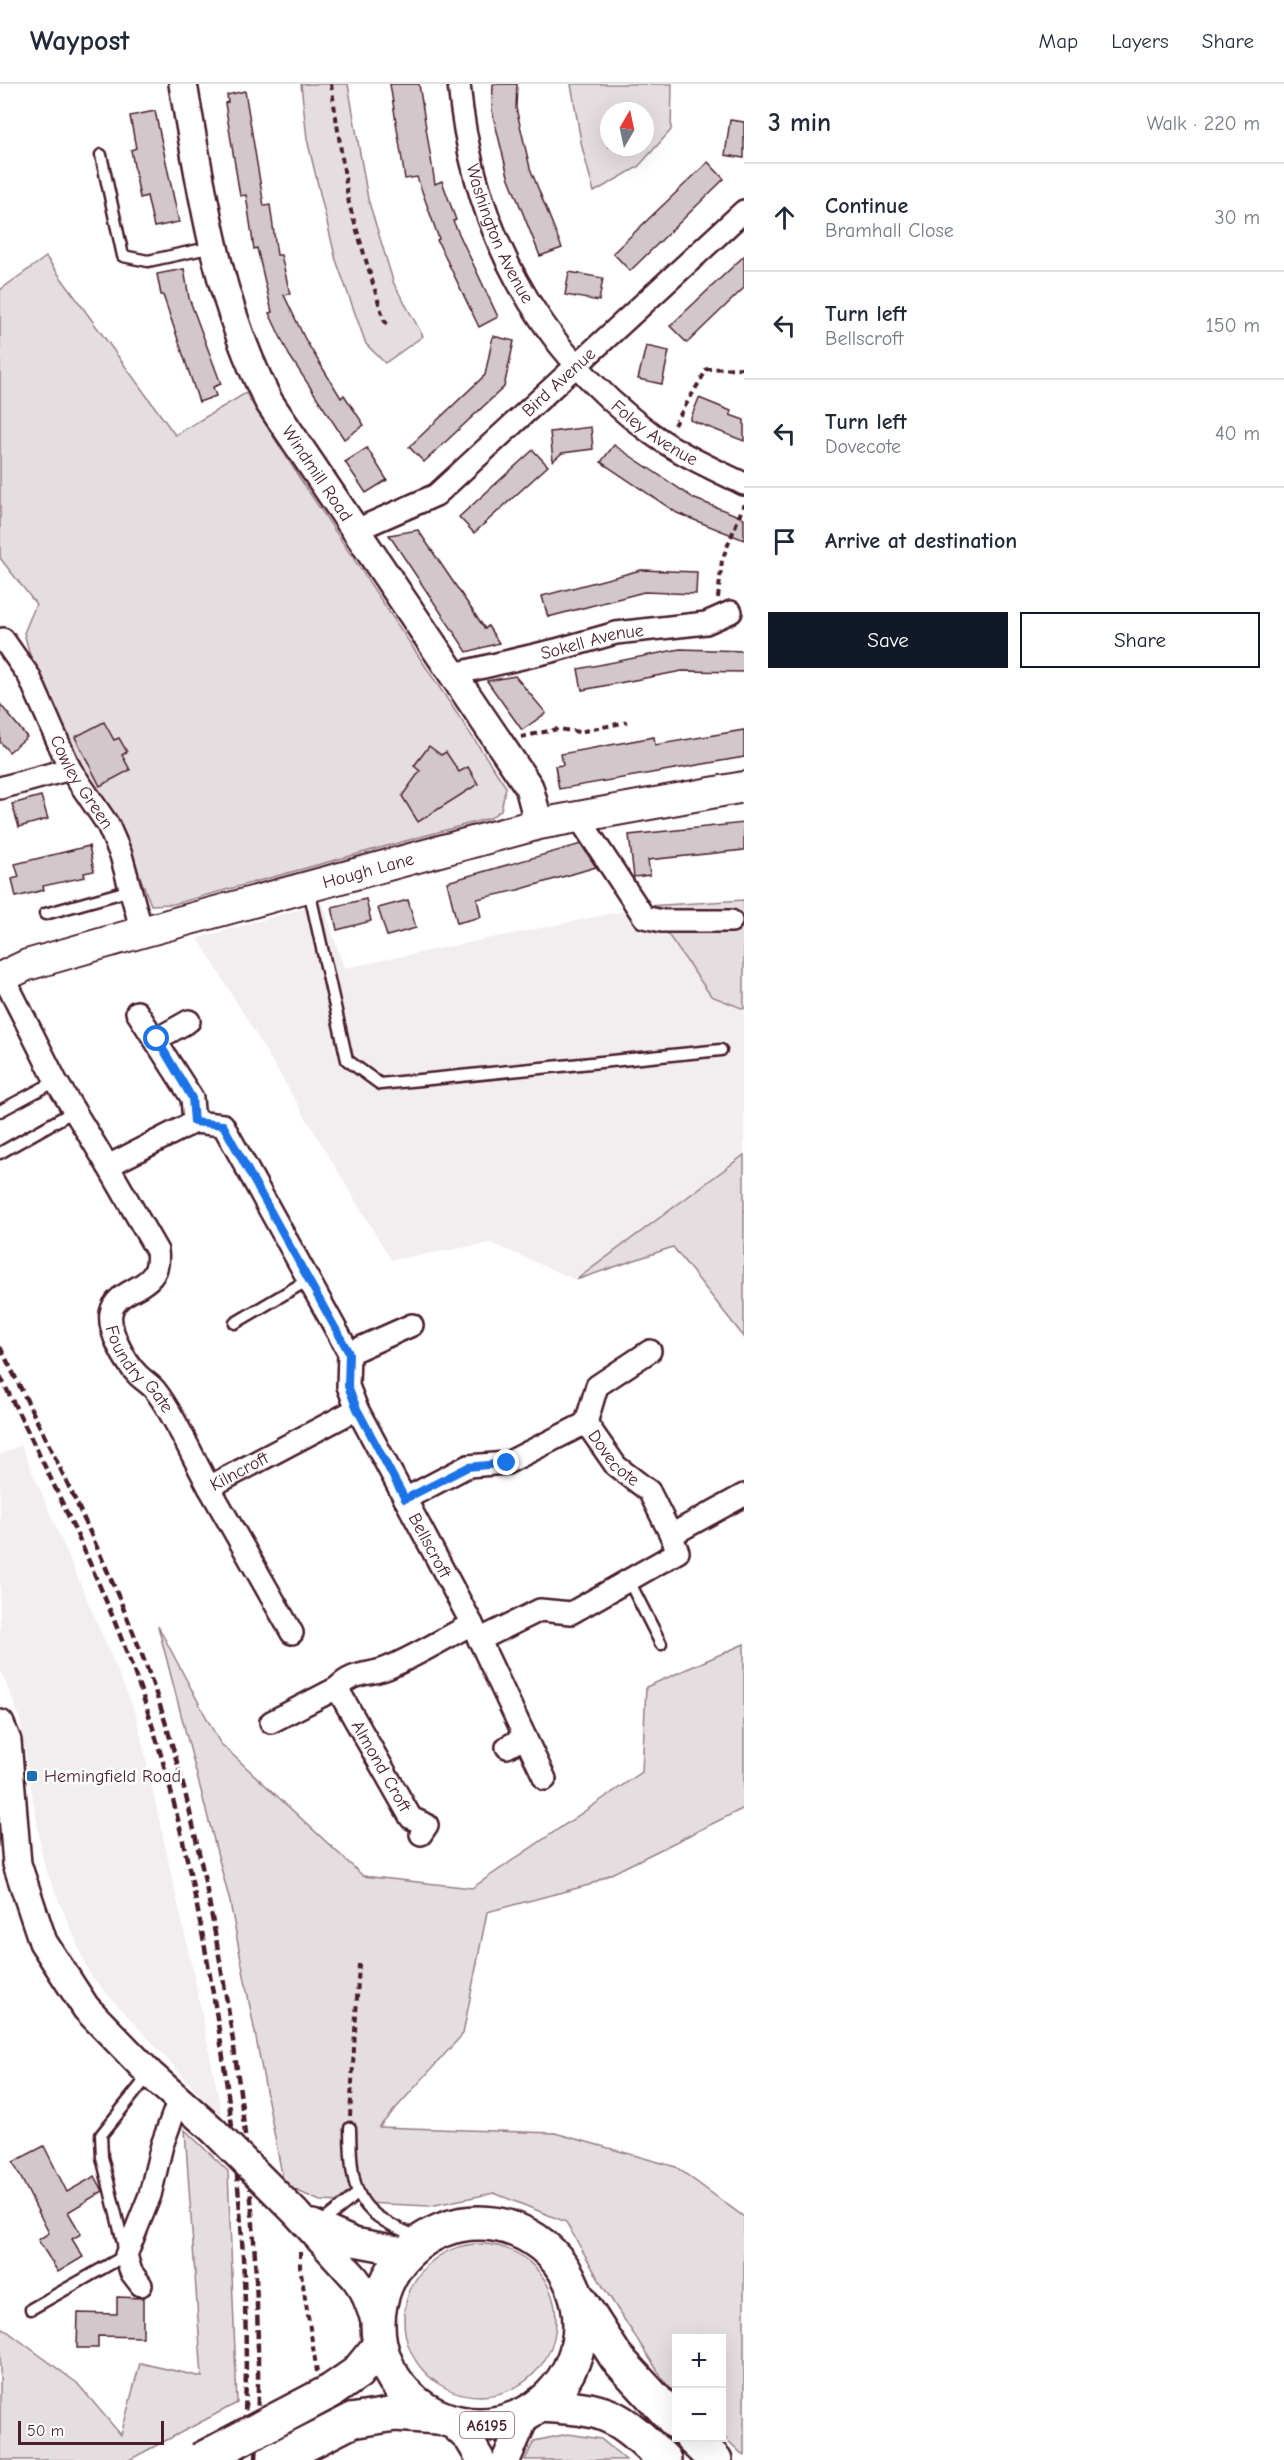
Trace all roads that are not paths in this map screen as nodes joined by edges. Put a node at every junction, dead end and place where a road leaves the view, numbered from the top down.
1 (183, 84) edge
2 (459, 84) edge
3 (100, 155) dead end
4 (744, 211) edge
5 (213, 247) junction
6 (577, 367) junction
7 (744, 484) edge
8 (356, 530) junction
9 (731, 612) road end
10 (3, 639) dead end
11 (454, 674) junction
12 (70, 769) junction
13 (744, 787) edge
14 (0, 788) edge
15 (577, 815) junction
16 (539, 824) junction
17 (308, 887) junction
18 (131, 890) junction
19 (45, 914) dead end
20 (731, 921) dead end
21 (142, 932) junction
22 (2, 977) edge
23 (137, 1012) dead end
24 (189, 1021) dead end
25 (157, 1039) junction
26 (721, 1050) dead end
27 (56, 1081) junction
28 (74, 1111) junction
29 (0, 1112) edge
30 (194, 1122) junction
31 (0, 1153) edge
32 (108, 1166) junction
33 (308, 1280) junction
34 (235, 1323) dead end
35 (412, 1325) dead end
36 (650, 1350) dead end
37 (349, 1353) junction
38 (357, 1409) junction
39 (586, 1423) junction
40 (209, 1487) junction
41 (744, 1496) edge
42 (405, 1499) junction
43 (671, 1535) junction
44 (629, 1581) junction
45 (475, 1632) junction
46 (292, 1633) dead end
47 (661, 1644) dead end
48 (337, 1688) junction
49 (271, 1722) dead end
50 (0, 1724) edge
51 (525, 1737) junction
52 (507, 1747) dead end
53 (545, 1779) dead end
54 (421, 1834) dead end
55 (150, 2074) junction
56 (179, 2099) junction
57 (350, 2128) road end
58 (357, 2194) junction
59 (304, 2219) junction
60 (416, 2246) junction
61 (126, 2255) junction
62 (570, 2282) junction
63 (141, 2286) dead end
64 (31, 2309) dead end
65 (379, 2336) junction
66 (532, 2409) junction
67 (672, 2418) edge
68 (445, 2419) junction
69 (696, 2442) edge
70 (200, 2460) edge
71 (275, 2460) edge
72 (481, 2460) edge
73 (506, 2460) edge
74 (664, 2460) edge
75 (715, 2460) edge

1 - 5 street, Windmill Road
2 - 6 street, Washington Avenue
3 - 5 lane
4 - 6 street, Bird Avenue
5 - 8 street, Windmill Road
6 - 7 street, Foley Avenue
6 - 8 street, Bird Avenue
8 - 11 street, Windmill Road
9 - 11 street, Sokell Avenue
10 - 12 street, Cowley Green
11 - 16 street, Windmill Road
12 - 14 street
12 - 18 street, Cowley Green
13 - 15 main road, Hough Lane
15 - 16 main road, Hough Lane
15 - 20 street
16 - 17 main road, Hough Lane
17 - 21 main road, Hough Lane
17 - 26 lane
18 - 19 lane
18 - 21 street, Cowley Green
21 - 22 main road, Hough Lane
22 - 27 street, Foundry Gate
23 - 25 street
24 - 25 street
25 - 30 street
27 - 28 street, Foundry Gate
27 - 29 lane
28 - 31 lane
28 - 32 street, Foundry Gate
30 - 32 street
30 - 33 street
32 - 40 street, Foundry Gate
33 - 34 lane
33 - 37 street
35 - 37 street
36 - 39 street
37 - 38 street, Bellscroft
38 - 40 street, Kilncroft
38 - 42 street, Bellscroft
39 - 42 street, Dovecote
39 - 43 street, Dovecote
40 - 46 street, Kilncroft
41 - 43 street
42 - 45 street, Bellscroft
43 - 44 street
44 - 45 street
44 - 47 lane
45 - 48 street
45 - 51 street, Bellscroft
48 - 49 street
48 - 54 street, Almond Croft
50 - 55 street
51 - 52 street
51 - 53 street, Bellscroft
55 - 56 street
55 - 61 lane
56 - 59 street, bridge
56 - 61 street
57 - 58 lane
58 - 59 lane
58 - 60 lane
59 - 60 street
59 - 65 street
60 - 62 highway, A6195
60 - 65 highway, A6195
61 - 63 street
61 - 64 lane
62 - 66 highway, A6195
62 - 67 highway, A6195
65 - 68 highway, A6195
65 - 70 highway, bridge
66 - 68 highway, A6195
66 - 73 street
66 - 74 highway, A6195
68 - 71 highway, A6195, bridge
68 - 72 street
69 - 75 highway

